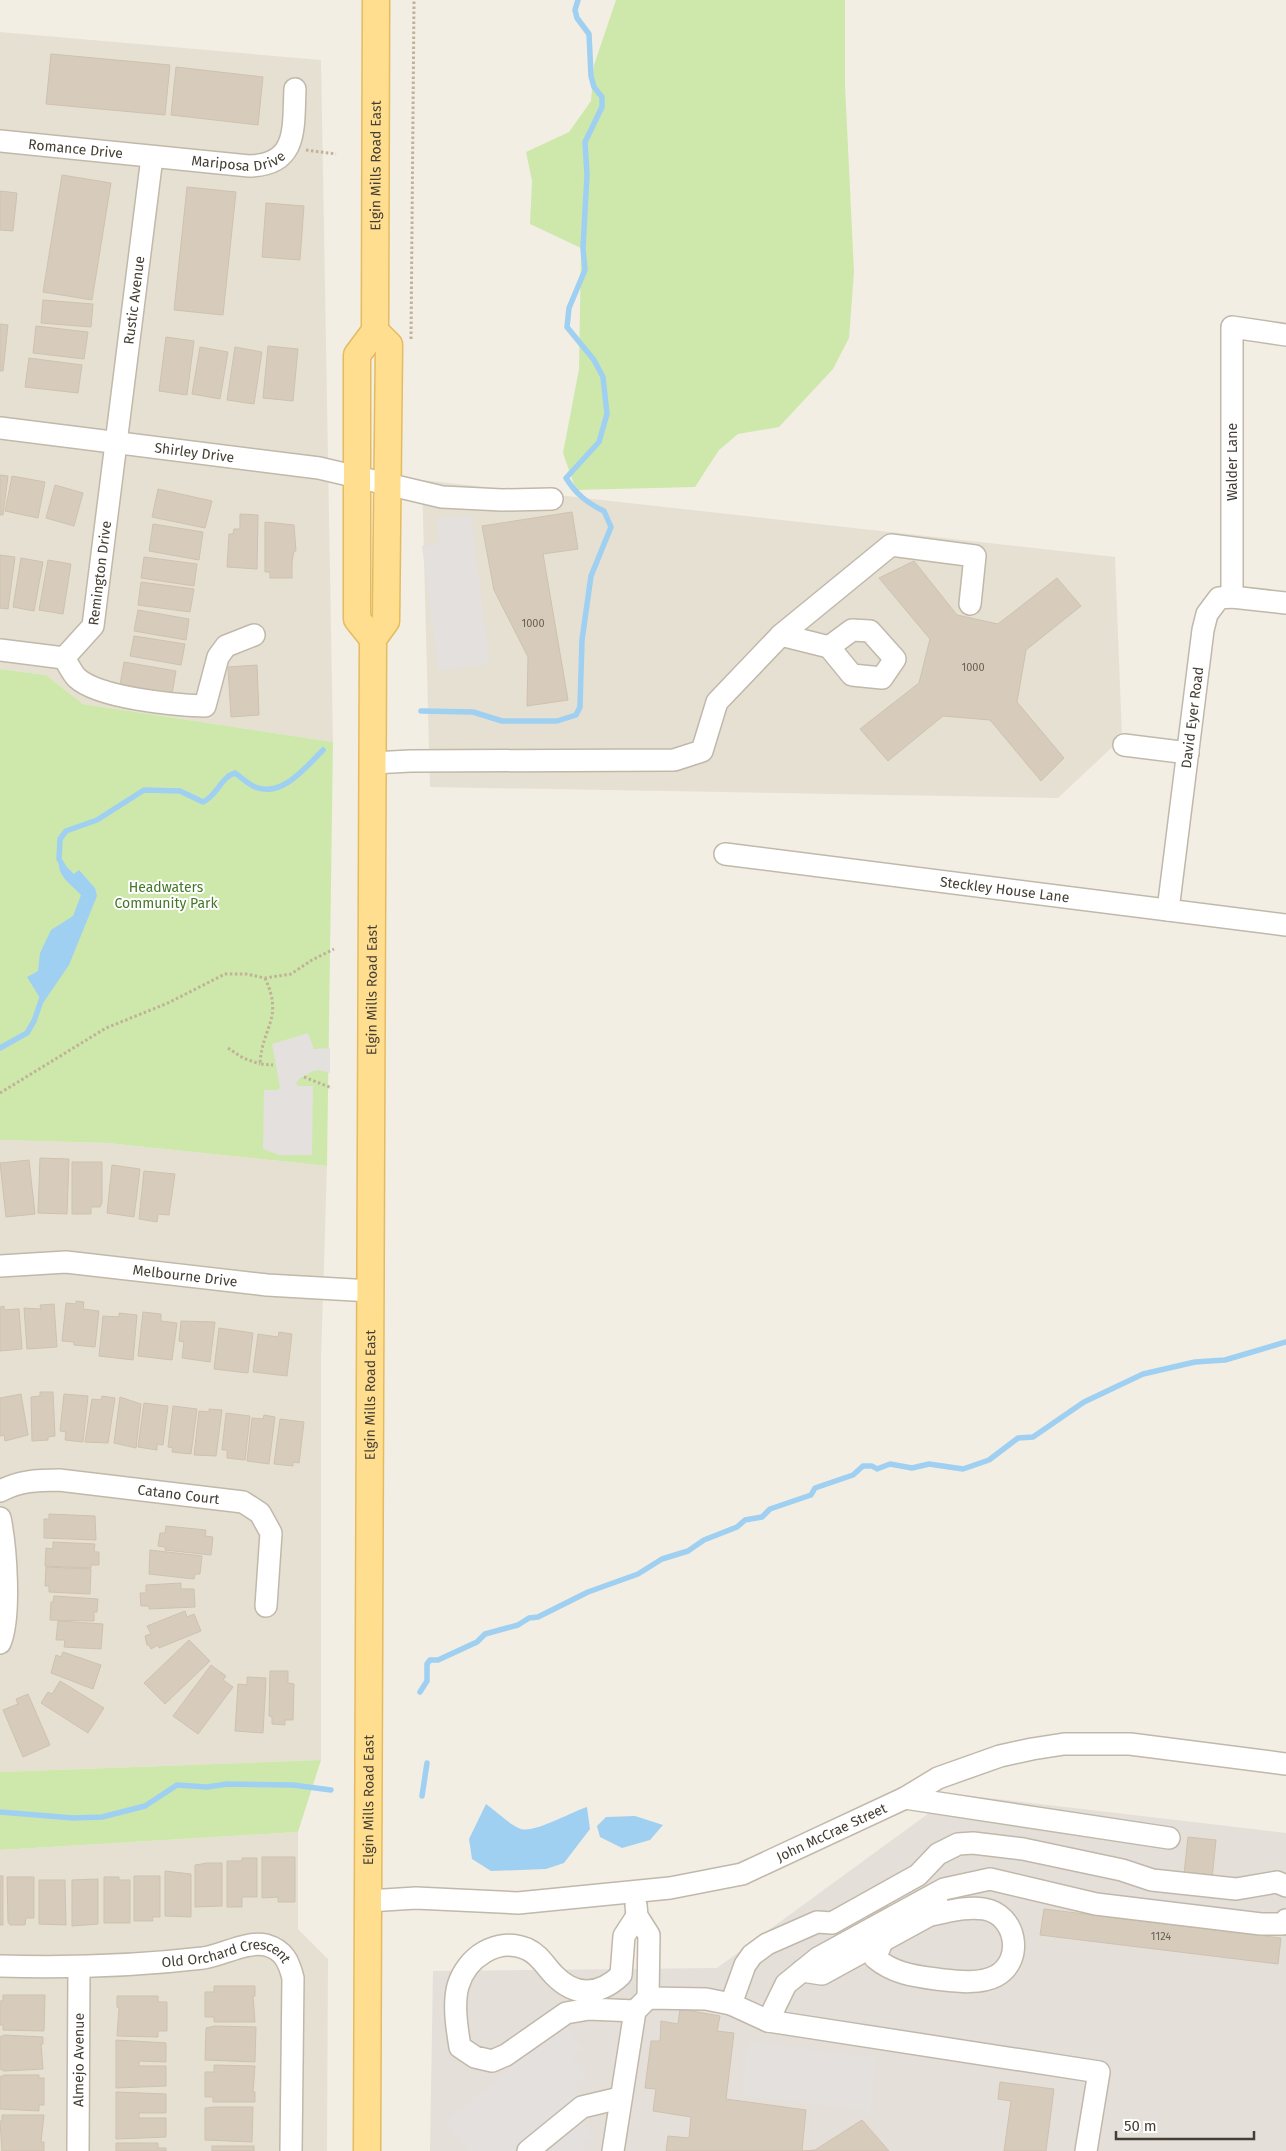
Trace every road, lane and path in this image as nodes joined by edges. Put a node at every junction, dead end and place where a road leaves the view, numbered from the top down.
1 (376, 0) edge
2 (414, 0) edge
3 (295, 89) dead end
4 (0, 141) edge
5 (304, 150) dead end
6 (336, 154) dead end
7 (152, 157) junction
8 (374, 331) junction
9 (1286, 335) edge
10 (411, 344) dead end
11 (0, 428) edge
12 (117, 442) junction
13 (357, 476) junction
14 (388, 483) junction
15 (552, 499) dead end
16 (1232, 597) junction
17 (1286, 603) edge
18 (970, 604) dead end
19 (254, 635) dead end
20 (781, 635) junction
21 (373, 639) junction
22 (829, 647) dead end
23 (0, 650) edge
24 (64, 658) junction
25 (1124, 745) dead end
26 (1188, 753) junction
27 (372, 763) junction
28 (725, 854) dead end
29 (1168, 910) junction
30 (1286, 925) edge
31 (334, 949) dead end
32 (265, 978) junction
33 (228, 1048) dead end
34 (260, 1064) junction
35 (274, 1065) dead end
36 (304, 1077) dead end
37 (332, 1088) dead end
38 (0, 1093) edge
39 (0, 1266) edge
40 (371, 1291) junction
41 (0, 1491) edge
42 (0, 1518) edge
43 (266, 1606) dead end
44 (0, 1643) edge
45 (1286, 1764) edge
46 (905, 1798) junction
47 (1169, 1838) dead end
48 (1283, 1883) edge
49 (944, 1888) junction
50 (634, 1892) junction
51 (368, 1902) junction
52 (930, 1915) junction
53 (637, 1916) junction
54 (1285, 1925) edge
55 (883, 1940) junction
56 (0, 1966) edge
57 (78, 1968) junction
58 (802, 1971) junction
59 (731, 2004) junction
60 (641, 2005) junction
61 (768, 2021) junction
62 (620, 2098) junction
63 (78, 2151) edge
64 (292, 2151) edge
65 (367, 2151) edge
66 (528, 2151) edge
67 (613, 2151) edge
68 (1086, 2151) edge

1 - 8 main road, Elgin Mills Road East
2 - 10 path
3 - 7 street, Mariposa Drive
4 - 7 street, Romance Drive
5 - 6 path
7 - 12 street, Rustic Avenue
8 - 13 main road
8 - 14 main road
9 - 16 street, Walder Lane
11 - 12 street, Shirley Drive
12 - 13 street, Shirley Drive
12 - 24 street, Remington Drive
13 - 14 street, Shirley Drive
13 - 21 main road
14 - 15 street, Shirley Drive
14 - 21 main road
16 - 17 street
16 - 26 street, David Eyer Road
18 - 20 street
19 - 24 street
20 - 22 street
20 - 27 street
21 - 27 main road, Elgin Mills Road East
23 - 24 street
25 - 26 street
26 - 29 street, David Eyer Road
27 - 40 main road, Elgin Mills Road East
28 - 29 street, Steckley House Lane
29 - 30 street, Steckley House Lane
31 - 32 path
32 - 34 path
32 - 38 path
33 - 34 path
34 - 35 path
36 - 37 path
39 - 40 street, Melbourne Drive
40 - 51 main road, Elgin Mills Road East
41 - 43 street, Catano Court
42 - 44 street
45 - 46 street, John McCrae Street
46 - 47 street
46 - 50 street, John McCrae Street
48 - 59 street
49 - 52 street
49 - 54 street
49 - 58 street
50 - 51 street, John McCrae Street
50 - 53 street
51 - 65 main road, Elgin Mills Road East
52 - 55 street
52 - 55 street
53 - 60 street
53 - 60 street
55 - 58 street
56 - 57 street, Old Orchard Crescent
57 - 63 street, Almejo Avenue
57 - 64 street, Old Orchard Crescent
58 - 61 street
59 - 60 street
59 - 61 street
60 - 62 street
61 - 68 street
62 - 66 street
62 - 67 street

